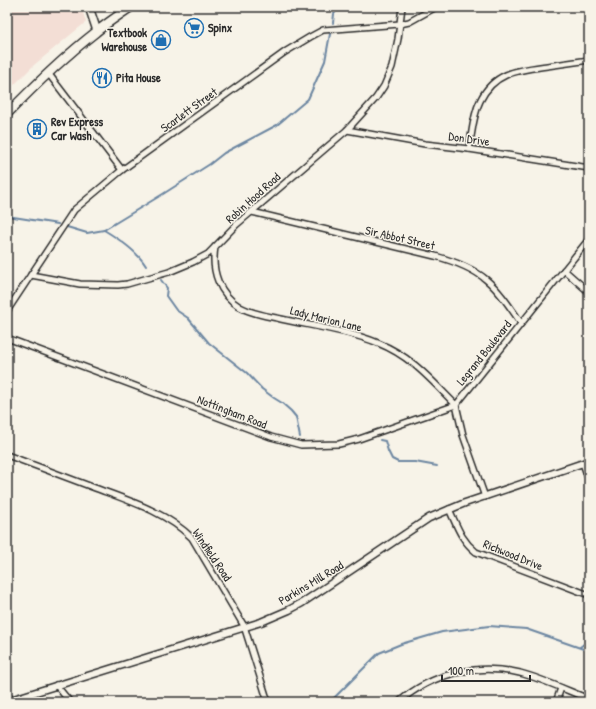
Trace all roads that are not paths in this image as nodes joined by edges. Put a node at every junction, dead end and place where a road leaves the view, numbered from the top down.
1 (89, 7) edge
2 (131, 7) edge
3 (402, 7) edge
4 (436, 7) edge
5 (400, 24) junction
6 (97, 31) junction
7 (589, 60) edge
8 (48, 73) junction
9 (7, 114) edge
10 (347, 130) junction
11 (470, 149) junction
12 (589, 168) edge
13 (122, 170) junction
14 (252, 212) junction
15 (589, 239) edge
16 (215, 247) junction
17 (564, 270) junction
18 (31, 275) junction
19 (589, 292) edge
20 (7, 311) edge
21 (521, 323) junction
22 (7, 338) edge
23 (456, 405) junction
24 (7, 455) edge
25 (586, 462) edge
26 (589, 481) edge
27 (485, 496) junction
28 (449, 509) junction
29 (589, 595) edge
30 (244, 626) junction
31 (56, 685) junction
32 (561, 688) junction
33 (589, 699) edge
34 (7, 701) edge
35 (70, 702) edge
36 (268, 702) edge
37 (399, 702) edge
38 (556, 702) edge

1 - 6 main road
2 - 6 main road
3 - 5 street, Robin Hood Road
4 - 5 street, Scarlett Street
5 - 10 street, Robin Hood Road
5 - 13 street, Scarlett Street
6 - 8 main road
7 - 11 street
8 - 9 main road
8 - 13 street
10 - 11 street, Don Drive
10 - 14 street, Robin Hood Road
11 - 12 street, Don Drive
13 - 18 street, Scarlett Street
14 - 16 street, Robin Hood Road
14 - 21 street, Sir Abbot Street
15 - 17 street, Legrand Boulevard
16 - 18 street, Robin Hood Road
16 - 23 street, Lady Marion Lane
17 - 19 street
17 - 21 street, Legrand Boulevard
18 - 20 street, Scarlett Street
21 - 23 street, Legrand Boulevard
22 - 23 street, Nottingham Road
23 - 27 street
24 - 30 street, Windfield Road
25 - 26 street
25 - 27 street, Parkins Mill Road
27 - 28 street, Parkins Mill Road
28 - 29 street, Richwood Drive
28 - 30 street, Parkins Mill Road
30 - 31 street, Parkins Mill Road
30 - 36 street, Windfield Road
31 - 34 street, Parkins Mill Road
31 - 35 street
32 - 33 street
32 - 37 street
32 - 38 street

